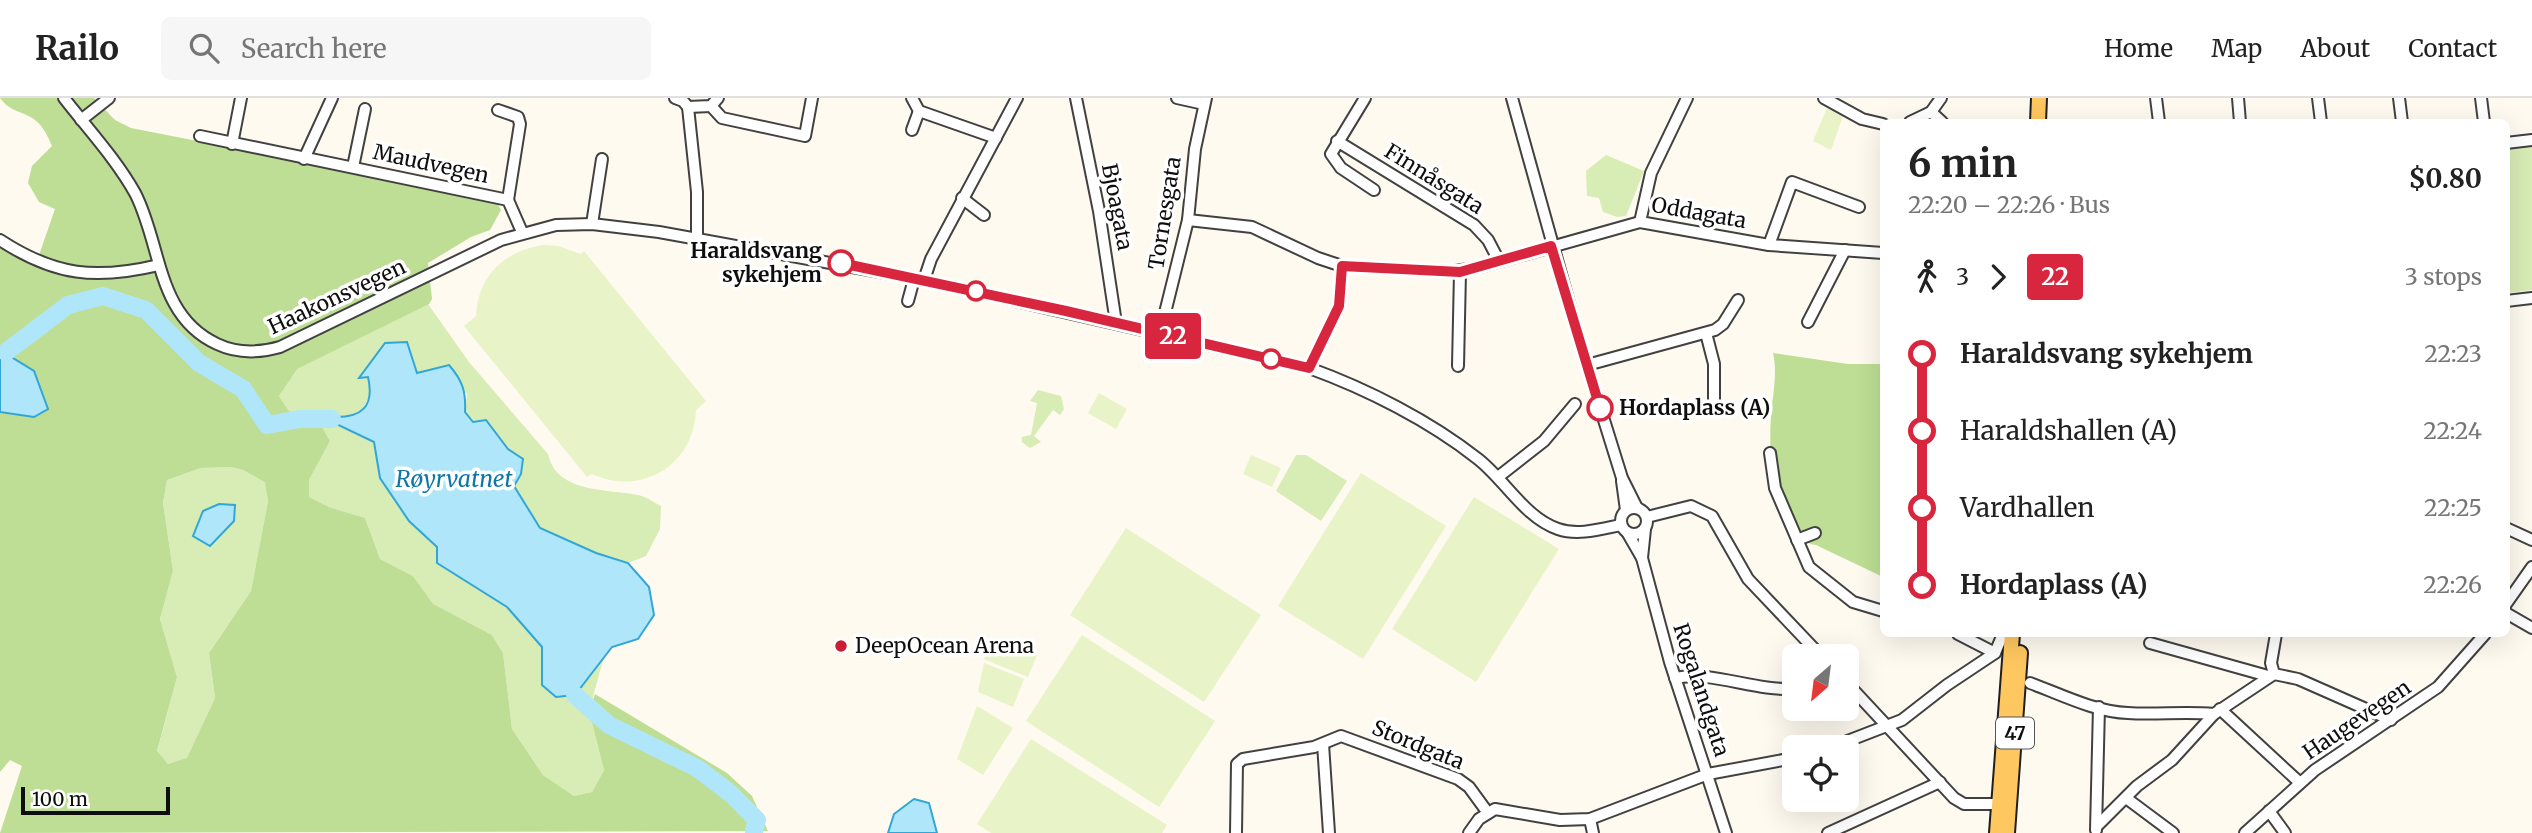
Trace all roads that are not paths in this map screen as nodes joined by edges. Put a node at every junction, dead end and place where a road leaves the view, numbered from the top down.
1 (64, 98) edge
2 (109, 98) edge
3 (241, 98) edge
4 (332, 98) edge
5 (675, 98) edge
6 (813, 98) edge
7 (912, 98) edge
8 (1017, 98) edge
9 (1076, 98) edge
10 (1177, 98) edge
11 (1365, 98) edge
12 (1512, 98) edge
13 (1687, 98) edge
14 (1825, 98) edge
15 (1941, 98) edge
16 (2039, 98) edge
17 (2046, 98) edge
18 (2156, 98) edge
19 (2238, 98) edge
20 (2318, 98) edge
21 (2399, 98) edge
22 (2481, 98) edge
23 (1205, 101) edge
24 (715, 102) edge
25 (688, 107) junction
26 (365, 109) dead end
27 (498, 110) dead end
28 (919, 111) junction
29 (1931, 112) junction
30 (1916, 119) edge
31 (1939, 119) edge
32 (2038, 119) edge
33 (2045, 119) edge
34 (2159, 119) edge
35 (2240, 119) edge
36 (2321, 119) edge
37 (2402, 119) edge
38 (2484, 119) edge
39 (81, 120) junction
40 (1880, 123) edge
41 (912, 130) dead end
42 (200, 136) dead end
43 (996, 138) junction
44 (2532, 140) edge
45 (1337, 141) junction
46 (2510, 143) edge
47 (232, 144) junction
48 (304, 159) junction
49 (602, 159) dead end
50 (354, 167) junction
51 (1374, 190) dead end
52 (962, 198) junction
53 (508, 200) junction
54 (1859, 207) dead end
55 (984, 215) dead end
56 (1188, 220) junction
57 (1640, 222) junction
58 (592, 224) junction
59 (522, 232) junction
60 (697, 238) junction
61 (0, 240) edge
62 (1769, 245) junction
63 (1551, 246) junction
64 (1845, 250) junction
65 (1880, 253) edge
66 (1499, 261) junction
67 (159, 265) junction
68 (1342, 266) junction
69 (1460, 272) junction
70 (919, 279) junction
71 (2532, 298) edge
72 (908, 300) dead end
73 (1738, 300) dead end
74 (2510, 301) edge
75 (1808, 322) dead end
76 (1116, 323) junction
77 (1160, 333) junction
78 (1706, 333) junction
79 (1587, 365) junction
80 (1458, 366) dead end
81 (1309, 368) junction
82 (1714, 399) dead end
83 (1575, 404) dead end
84 (1770, 453) dead end
85 (1498, 477) junction
86 (1632, 509) junction
87 (1646, 523) junction
88 (1624, 529) junction
89 (2510, 530) edge
90 (1815, 534) dead end
91 (1797, 540) junction
92 (2532, 540) edge
93 (1642, 558) junction
94 (2532, 567) edge
95 (2510, 598) edge
96 (1880, 610) edge
97 (2510, 615) edge
98 (2532, 628) edge
99 (1964, 637) edge
100 (2002, 637) edge
101 (2012, 637) edge
102 (2021, 637) edge
103 (2275, 637) edge
104 (2480, 637) edge
105 (2150, 643) dead end
106 (1810, 644) edge
107 (1995, 653) junction
108 (2271, 675) junction
109 (1675, 678) junction
110 (2030, 683) dead end
111 (1782, 688) edge
112 (1859, 695) edge
113 (2099, 707) junction
114 (2217, 712) junction
115 (2391, 720) junction
116 (1890, 726) junction
117 (1859, 737) edge
118 (1323, 744) junction
119 (1782, 760) edge
120 (1708, 774) junction
121 (1940, 782) junction
122 (2300, 782) junction
123 (2126, 797) junction
124 (1999, 804) junction
125 (2269, 811) junction
126 (1488, 813) junction
127 (1590, 819) junction
128 (2096, 830) edge
129 (1236, 833) edge
130 (1329, 833) edge
131 (1469, 833) edge
132 (1593, 833) edge
133 (1726, 833) edge
134 (1828, 833) edge
135 (1997, 833) edge
136 (2007, 833) edge
137 (2173, 833) edge
138 (2245, 833) edge
139 (2285, 833) edge

1 - 39 street, Haakonsvegen
2 - 39 street
3 - 47 street
4 - 48 street
5 - 25 street
6 - 24 street
7 - 28 street
8 - 43 street
9 - 76 street, Bjoagata
10 - 23 street
11 - 45 street
12 - 63 street
13 - 57 street
14 - 40 street
15 - 29 street
16 - 32 main road
17 - 33 main road
18 - 34 street
19 - 35 street
20 - 36 street
21 - 37 street
22 - 38 street
23 - 56 street, Tornesgata
24 - 25 street
25 - 60 street
26 - 50 street, Maudvegen
27 - 53 street
28 - 41 street
28 - 43 street
29 - 30 street
29 - 31 street
39 - 67 street, Haakonsvegen
42 - 47 street, Maudvegen
43 - 52 street
44 - 46 street
45 - 51 street
45 - 66 street, Finnåsgata
47 - 48 street, Maudvegen
48 - 50 street, Maudvegen
49 - 58 street
50 - 53 street, Maudvegen
52 - 55 street
52 - 70 street
53 - 59 street, Maudvegen
54 - 62 street
56 - 68 street, Oddagata
56 - 77 street, Tornesgata
57 - 62 street, Oddagata
57 - 63 street, Oddagata
58 - 59 street, Haakonsvegen
58 - 60 street, Haakonsvegen
59 - 67 street, Haakonsvegen
60 - 70 street, Haakonsvegen
61 - 67 street
62 - 64 street, Oddagata
63 - 66 street, Oddagata
63 - 79 street
64 - 65 street, Oddagata
64 - 75 street
66 - 69 street, Oddagata
68 - 69 street, Oddagata
68 - 81 street
69 - 80 street
70 - 72 street
70 - 76 street, Haakonsvegen
71 - 74 street
73 - 78 street
76 - 77 street, Haakonsvegen
77 - 81 street, Haakonsvegen
78 - 79 street
78 - 82 street
79 - 86 street
81 - 85 street, Haakonsvegen
83 - 85 street
84 - 91 street
85 - 88 street, Haakonsvegen
86 - 87 street
86 - 88 street
87 - 88 street, Haakonsvegen
87 - 93 street, Rogalandgata
87 - 106 street, Haakonsvegen
88 - 93 street, Rogalandgata
89 - 92 street
90 - 91 street
91 - 96 street
93 - 109 street, Rogalandgata
94 - 95 street
97 - 98 street
99 - 107 street
100 - 107 street
101 - 124 main road, 47
102 - 136 main road, 47
103 - 108 street
104 - 115 street, Haugevegen
105 - 108 street
107 - 116 street
108 - 114 street
108 - 115 street
109 - 111 street
109 - 120 street, Rogalandgata
110 - 113 street
112 - 116 street
113 - 114 street
113 - 128 street
114 - 122 street
114 - 123 street
115 - 122 street, Haugevegen
116 - 117 street
116 - 121 street
118 - 126 street, Stordgata
118 - 129 street, Stordgata
118 - 130 street
119 - 120 street
120 - 127 street
120 - 133 street, Rogalandgata
121 - 124 street
121 - 134 street
122 - 125 street, Haugevegen
123 - 128 street
123 - 137 street
124 - 135 main road, 47
125 - 138 street, Haugevegen
125 - 139 street
126 - 127 street
126 - 131 street
127 - 132 street

